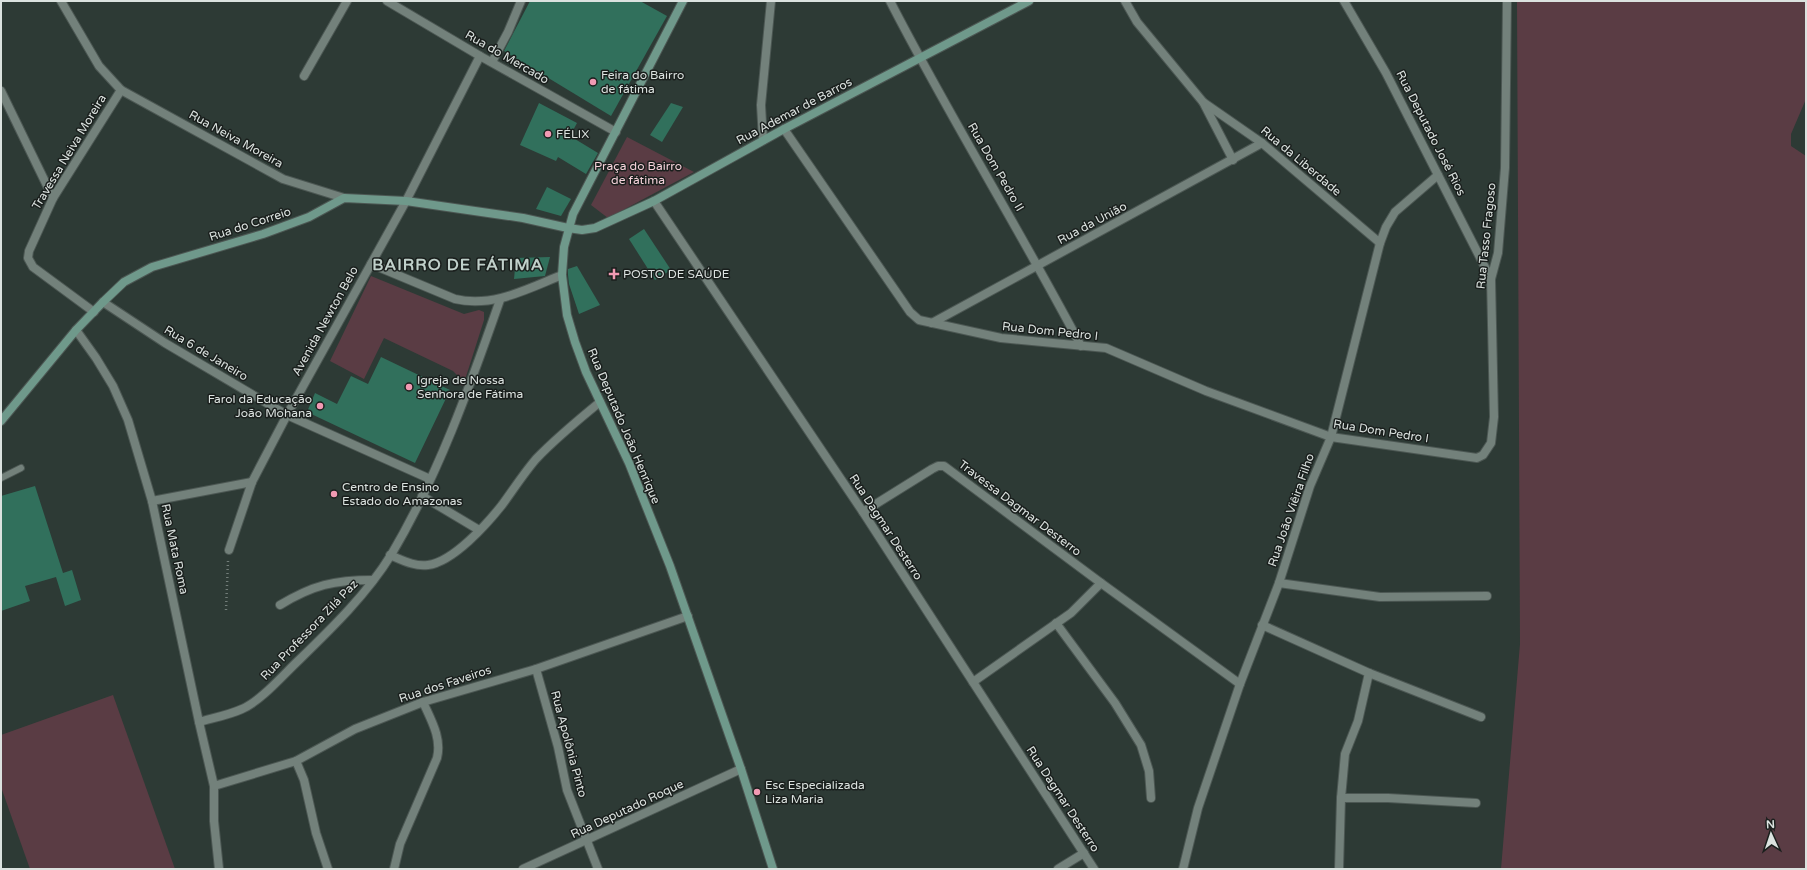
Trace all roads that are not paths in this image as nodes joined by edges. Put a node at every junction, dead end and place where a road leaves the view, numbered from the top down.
1 (61, 1) edge
2 (347, 1) edge
3 (387, 1) edge
4 (521, 1) edge
5 (683, 1) edge
6 (771, 1) edge
7 (890, 1) edge
8 (1029, 1) edge
9 (1125, 1) edge
10 (1344, 1) edge
11 (1507, 1) edge
12 (480, 56) junction
13 (919, 58) junction
14 (492, 62) junction
15 (304, 76) dead end
16 (1, 90) edge
17 (121, 90) junction
18 (1203, 102) junction
19 (784, 129) junction
20 (616, 132) junction
21 (763, 140) junction
22 (1262, 143) junction
23 (1233, 160) junction
24 (1438, 175) junction
25 (53, 198) junction
26 (344, 198) junction
27 (406, 201) junction
28 (654, 201) junction
29 (568, 228) junction
30 (1380, 244) junction
31 (371, 264) junction
32 (1039, 266) junction
33 (562, 275) junction
34 (1491, 279) junction
35 (500, 300) junction
36 (103, 302) junction
37 (94, 312) junction
38 (932, 323) junction
39 (76, 330) junction
40 (1081, 346) junction
41 (600, 402) junction
42 (287, 415) junction
43 (1, 421) edge
44 (1331, 437) junction
45 (1468, 458) joint
46 (21, 468) dead end
47 (1, 478) edge
48 (430, 479) junction
49 (252, 482) junction
50 (422, 496) junction
51 (152, 501) junction
52 (863, 512) junction
53 (479, 530) junction
54 (229, 550) road end
55 (390, 555) junction
56 (373, 580) junction
57 (1279, 582) junction
58 (1101, 584) junction
59 (1486, 596) dead end
60 (280, 605) dead end
61 (688, 616) junction
62 (1056, 623) junction
63 (1262, 626) junction
64 (536, 669) junction
65 (1369, 673) junction
66 (973, 682) junction
67 (1240, 684) junction
68 (423, 702) junction
69 (1481, 718) dead end
70 (199, 722) junction
71 (296, 761) junction
72 (741, 769) junction
73 (214, 786) junction
74 (1151, 798) dead end
75 (1341, 798) junction
76 (1476, 804) dead end
77 (586, 841) junction
78 (1084, 853) junction
79 (219, 869) edge
80 (328, 869) edge
81 (394, 869) edge
82 (523, 869) edge
83 (598, 869) edge
84 (773, 869) edge
85 (1058, 869) edge
86 (1094, 869) edge
87 (1183, 869) edge
88 (1339, 869) edge

1 - 17 street, Rua Neiva Moreira
2 - 15 street
3 - 12 street, Rua do Mercado
4 - 14 street
5 - 20 main road, Rua Deputado João Henrique
6 - 21 street
7 - 13 street, Rua Dom Pedro II
8 - 13 main road, Rua Ademar de Barros
9 - 18 street, Rua da Liberdade
10 - 24 street, Rua Deputado José Rios
11 - 34 street, Rua Tasso Fragoso
12 - 14 street, Rua do Mercado
12 - 27 street, Avenida Newton Belo
13 - 19 main road, Rua Ademar de Barros
13 - 32 street, Rua Dom Pedro II
14 - 20 street, Rua do Mercado
16 - 25 street
17 - 25 street, Travessa Neiva Moreira
17 - 26 street, Rua Neiva Moreira
18 - 22 street, Rua da Liberdade
18 - 23 street, Rua da Liberdade
19 - 21 main road, Rua Ademar de Barros
19 - 38 street, Rua Dom Pedro I
20 - 29 main road, Rua Deputado João Henrique
21 - 28 main road, Rua Ademar de Barros
22 - 23 street, Rua da União
22 - 30 street, Rua da Liberdade
23 - 32 street, Rua da União
24 - 30 street, Rua João Viêira Filho
24 - 34 street, Rua Deputado José Rios
25 - 37 street, Travessa Neiva Moreira
26 - 27 main road
26 - 36 main road, Rua do Correio
27 - 29 main road
27 - 31 street, Avenida Newton Belo
28 - 29 main road, Rua Ademar de Barros
28 - 52 street, Rua Dagmar Desterro
29 - 33 main road, Rua Deputado João Henrique
30 - 44 street, Rua João Viêira Filho
31 - 35 street
31 - 42 street, Avenida Newton Belo
32 - 38 street, Rua da União
32 - 40 street, Rua Dom Pedro II
33 - 35 street
33 - 41 main road, Rua Deputado João Henrique
34 - 45 street, Rua Tasso Fragoso
35 - 48 street, Rua Professora Zilá Paz
36 - 37 main road, Rua do Correio
36 - 42 street, Rua 6 de Janeiro
37 - 39 main road, Rua do Correio
38 - 40 street, Rua Dom Pedro I
39 - 43 main road, Rua do Correio
39 - 51 street, Rua Mata Roma
40 - 44 street, Rua Dom Pedro I
41 - 53 street
41 - 61 main road, Rua Deputado João Henrique
42 - 48 street, Rua 6 de Janeiro
42 - 49 street, Avenida Newton Belo
44 - 45 street, Rua Dom Pedro I
44 - 57 street, Rua João Viêira Filho
46 - 47 lane
48 - 50 street, Rua Professora Zilá Paz
49 - 51 street
49 - 54 street, Avenida Newton Belo
50 - 53 street
50 - 55 street, Rua Professora Zilá Paz
51 - 70 street, Rua Mata Roma
52 - 58 street, Travessa Dagmar Desterro
52 - 66 street, Rua Dagmar Desterro
53 - 55 street
55 - 56 street, Rua Professora Zilá Paz
56 - 60 street
56 - 70 street, Rua Professora Zilá Paz
57 - 59 street
57 - 63 street, Rua João Viêira Filho
58 - 62 street
58 - 67 street, Travessa Dagmar Desterro
61 - 64 street, Rua dos Faveiros
61 - 72 main road, Rua Deputado João Henrique
62 - 66 street
62 - 74 street
63 - 65 street
63 - 67 street, Rua João Viêira Filho
64 - 68 street, Rua dos Faveiros
64 - 77 street, Rua Apolônia Pinto
65 - 69 street
65 - 75 street
66 - 78 street, Rua Dagmar Desterro
67 - 87 street, Rua João Viêira Filho
68 - 71 street, Rua dos Faveiros
68 - 81 street
70 - 73 street, Rua Mata Roma
71 - 73 street, Rua dos Faveiros
71 - 80 street
72 - 77 street, Rua Deputado Roque
72 - 84 main road, Rua Deputado João Henrique
73 - 79 street, Rua Mata Roma
75 - 76 street
75 - 88 street
77 - 82 street, Rua Deputado Roque
77 - 83 street, Rua Apolônia Pinto
78 - 85 street
78 - 86 street, Rua Dagmar Desterro

